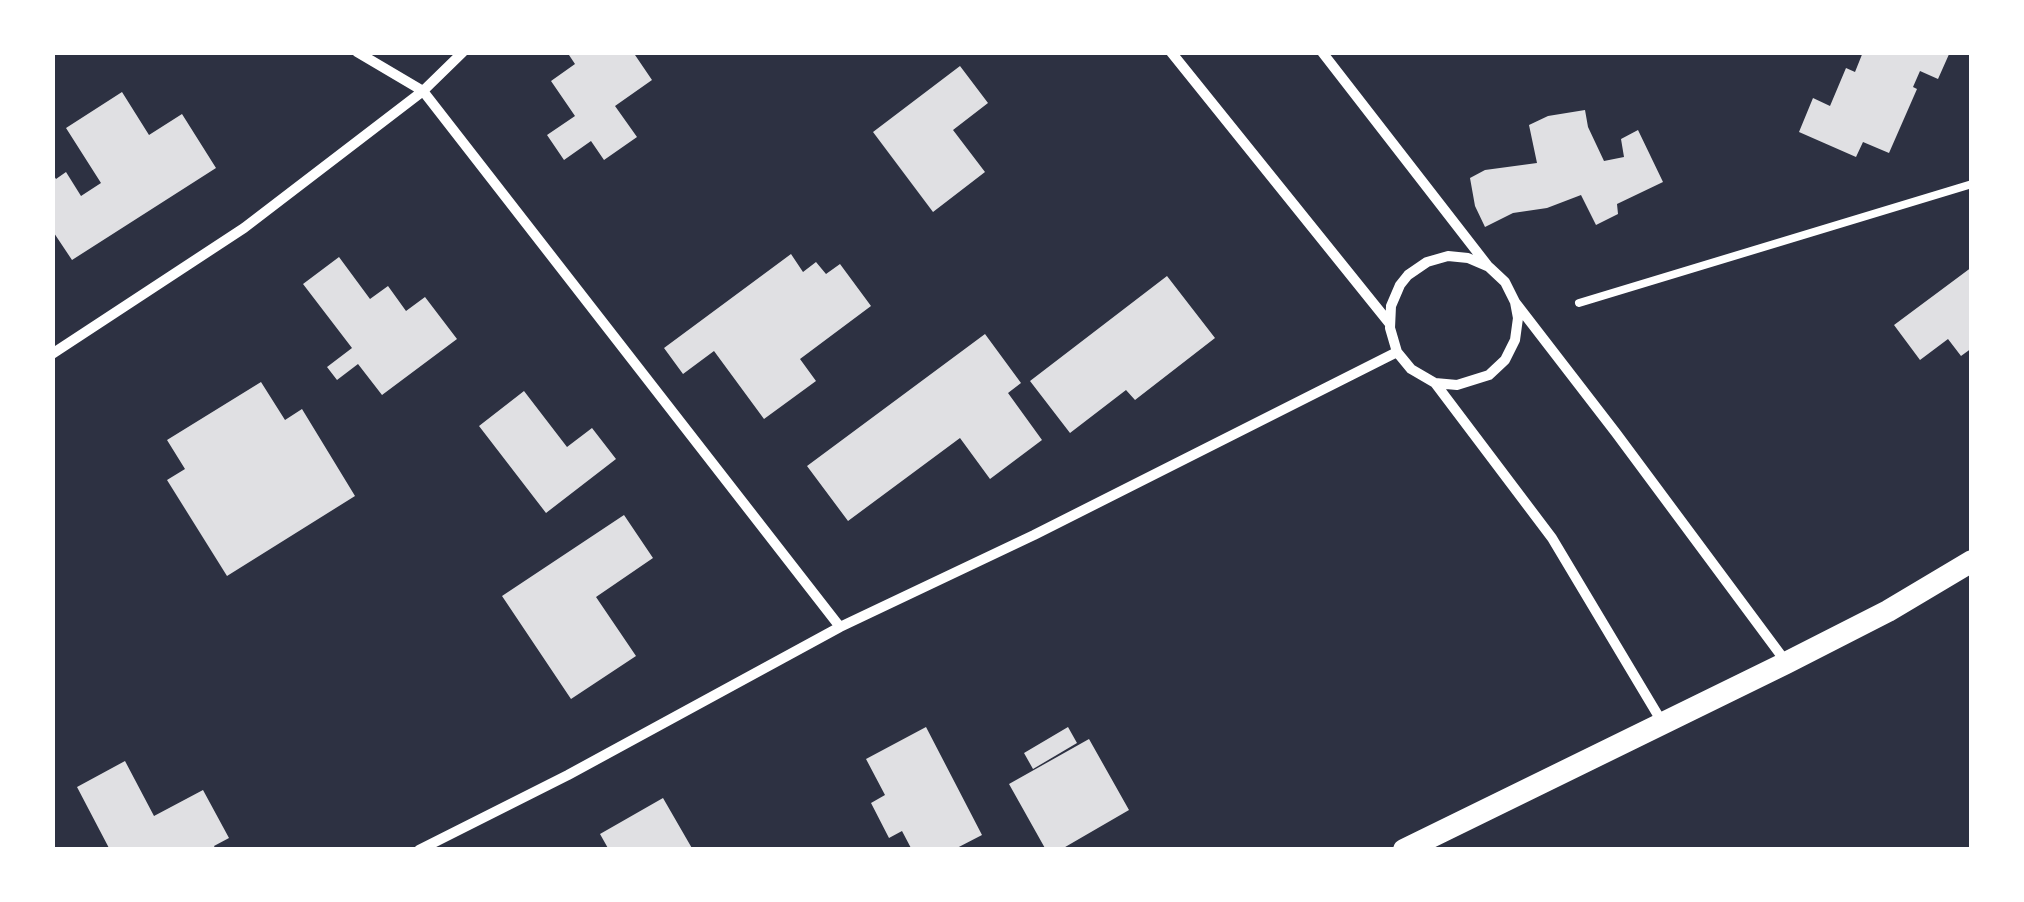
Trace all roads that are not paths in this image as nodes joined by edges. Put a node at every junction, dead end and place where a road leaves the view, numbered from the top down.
1 (358, 52) edge
2 (463, 52) edge
3 (1171, 52) edge
4 (1322, 52) edge
5 (423, 91) junction
6 (1972, 184) edge
7 (1488, 267) junction
8 (1515, 302) junction
9 (1579, 302) dead end
10 (1390, 324) junction
11 (1398, 352) junction
12 (52, 354) edge
13 (1435, 383) junction
14 (1972, 562) edge
15 (840, 626) junction
16 (1786, 663) junction
17 (1663, 723) junction
18 (420, 850) edge
19 (1404, 850) edge

1 - 5 street
2 - 5 street
3 - 10 street
4 - 7 street
5 - 12 street
5 - 15 street
6 - 9 lane
7 - 8 street
7 - 10 street
8 - 13 street
8 - 16 street
10 - 11 street
11 - 13 street
11 - 15 street
13 - 17 street
14 - 16 main road
15 - 18 street
16 - 17 main road
17 - 19 main road

